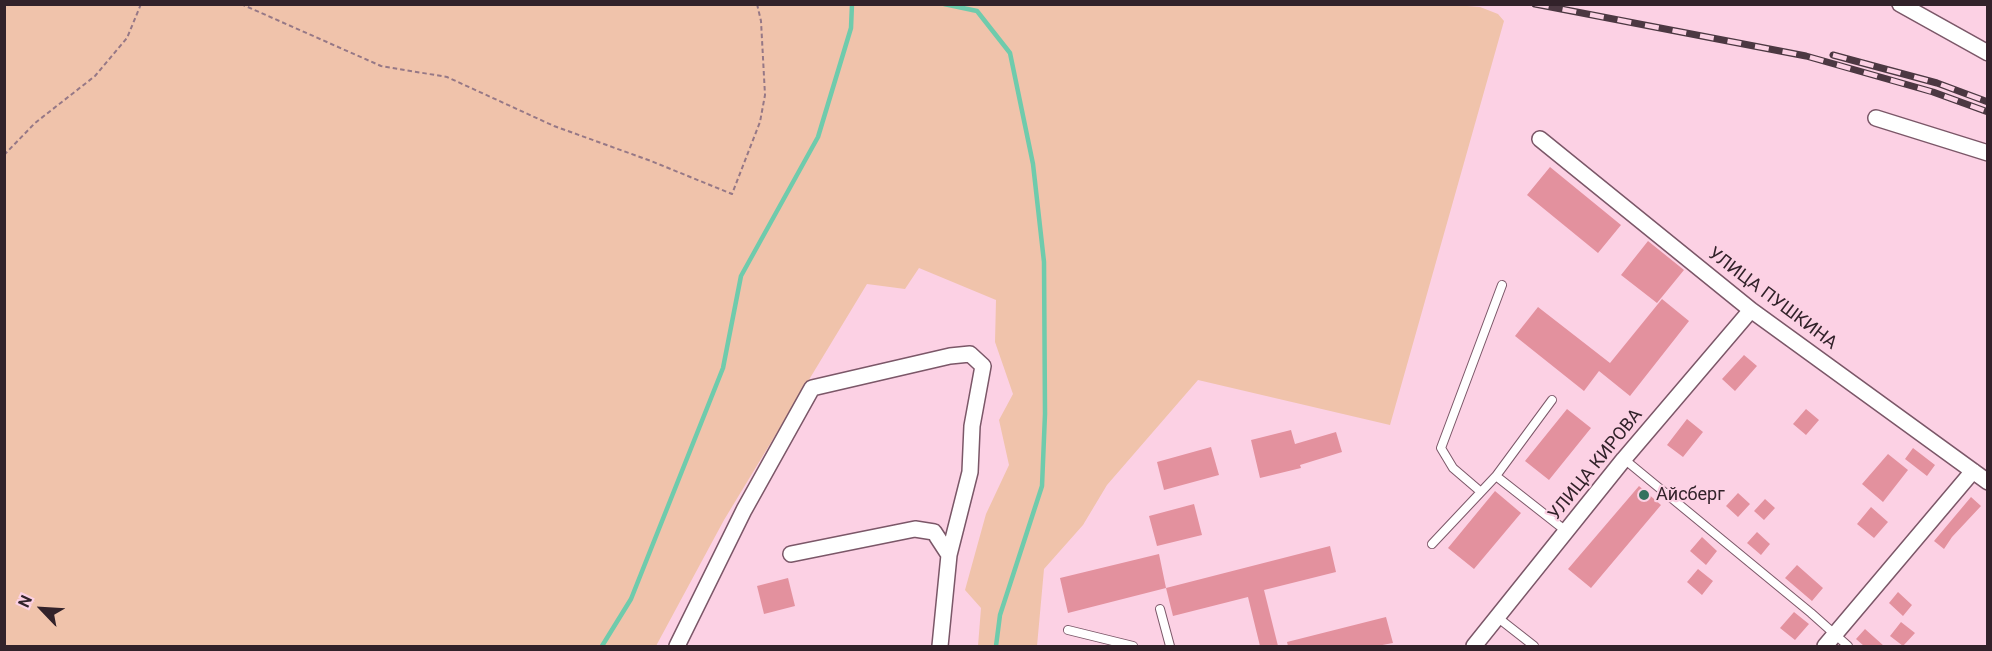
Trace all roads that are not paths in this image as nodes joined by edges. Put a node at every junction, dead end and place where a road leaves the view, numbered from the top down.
1 (1900, 4) edge
2 (1988, 53) edge
3 (1876, 118) dead end
4 (1540, 139) dead end
5 (1988, 153) edge
6 (1502, 285) dead end
7 (1751, 310) junction
8 (1552, 400) dead end
9 (1624, 459) junction
10 (1973, 471) junction
11 (1496, 476) junction
12 (1988, 482) edge
13 (1481, 492) junction
14 (1566, 531) junction
15 (1432, 544) dead end
16 (791, 554) dead end
17 (949, 555) junction
18 (1160, 609) dead end
19 (1497, 617) junction
20 (1068, 630) dead end
21 (1830, 641) edge
22 (678, 646) edge
23 (940, 646) edge
24 (1133, 646) edge
25 (1170, 646) edge
26 (1474, 646) edge
27 (1534, 646) edge
28 (1848, 646) edge

1 - 2 street
3 - 5 street
4 - 7 street, УЛИЦА ПУШКИНА
6 - 13 lane
7 - 9 street, УЛИЦА КИРОВА
7 - 10 street, УЛИЦА ПУШКИНА
8 - 11 lane
9 - 14 street, УЛИЦА КИРОВА
9 - 21 lane
10 - 12 street, УЛИЦА ПУШКИНА
10 - 21 street
11 - 13 lane
11 - 14 lane
13 - 15 lane
14 - 19 street, УЛИЦА КИРОВА
16 - 17 street
17 - 22 street
17 - 23 street
18 - 25 lane
19 - 26 street, УЛИЦА КИРОВА
19 - 27 lane
20 - 24 lane
21 - 28 lane

